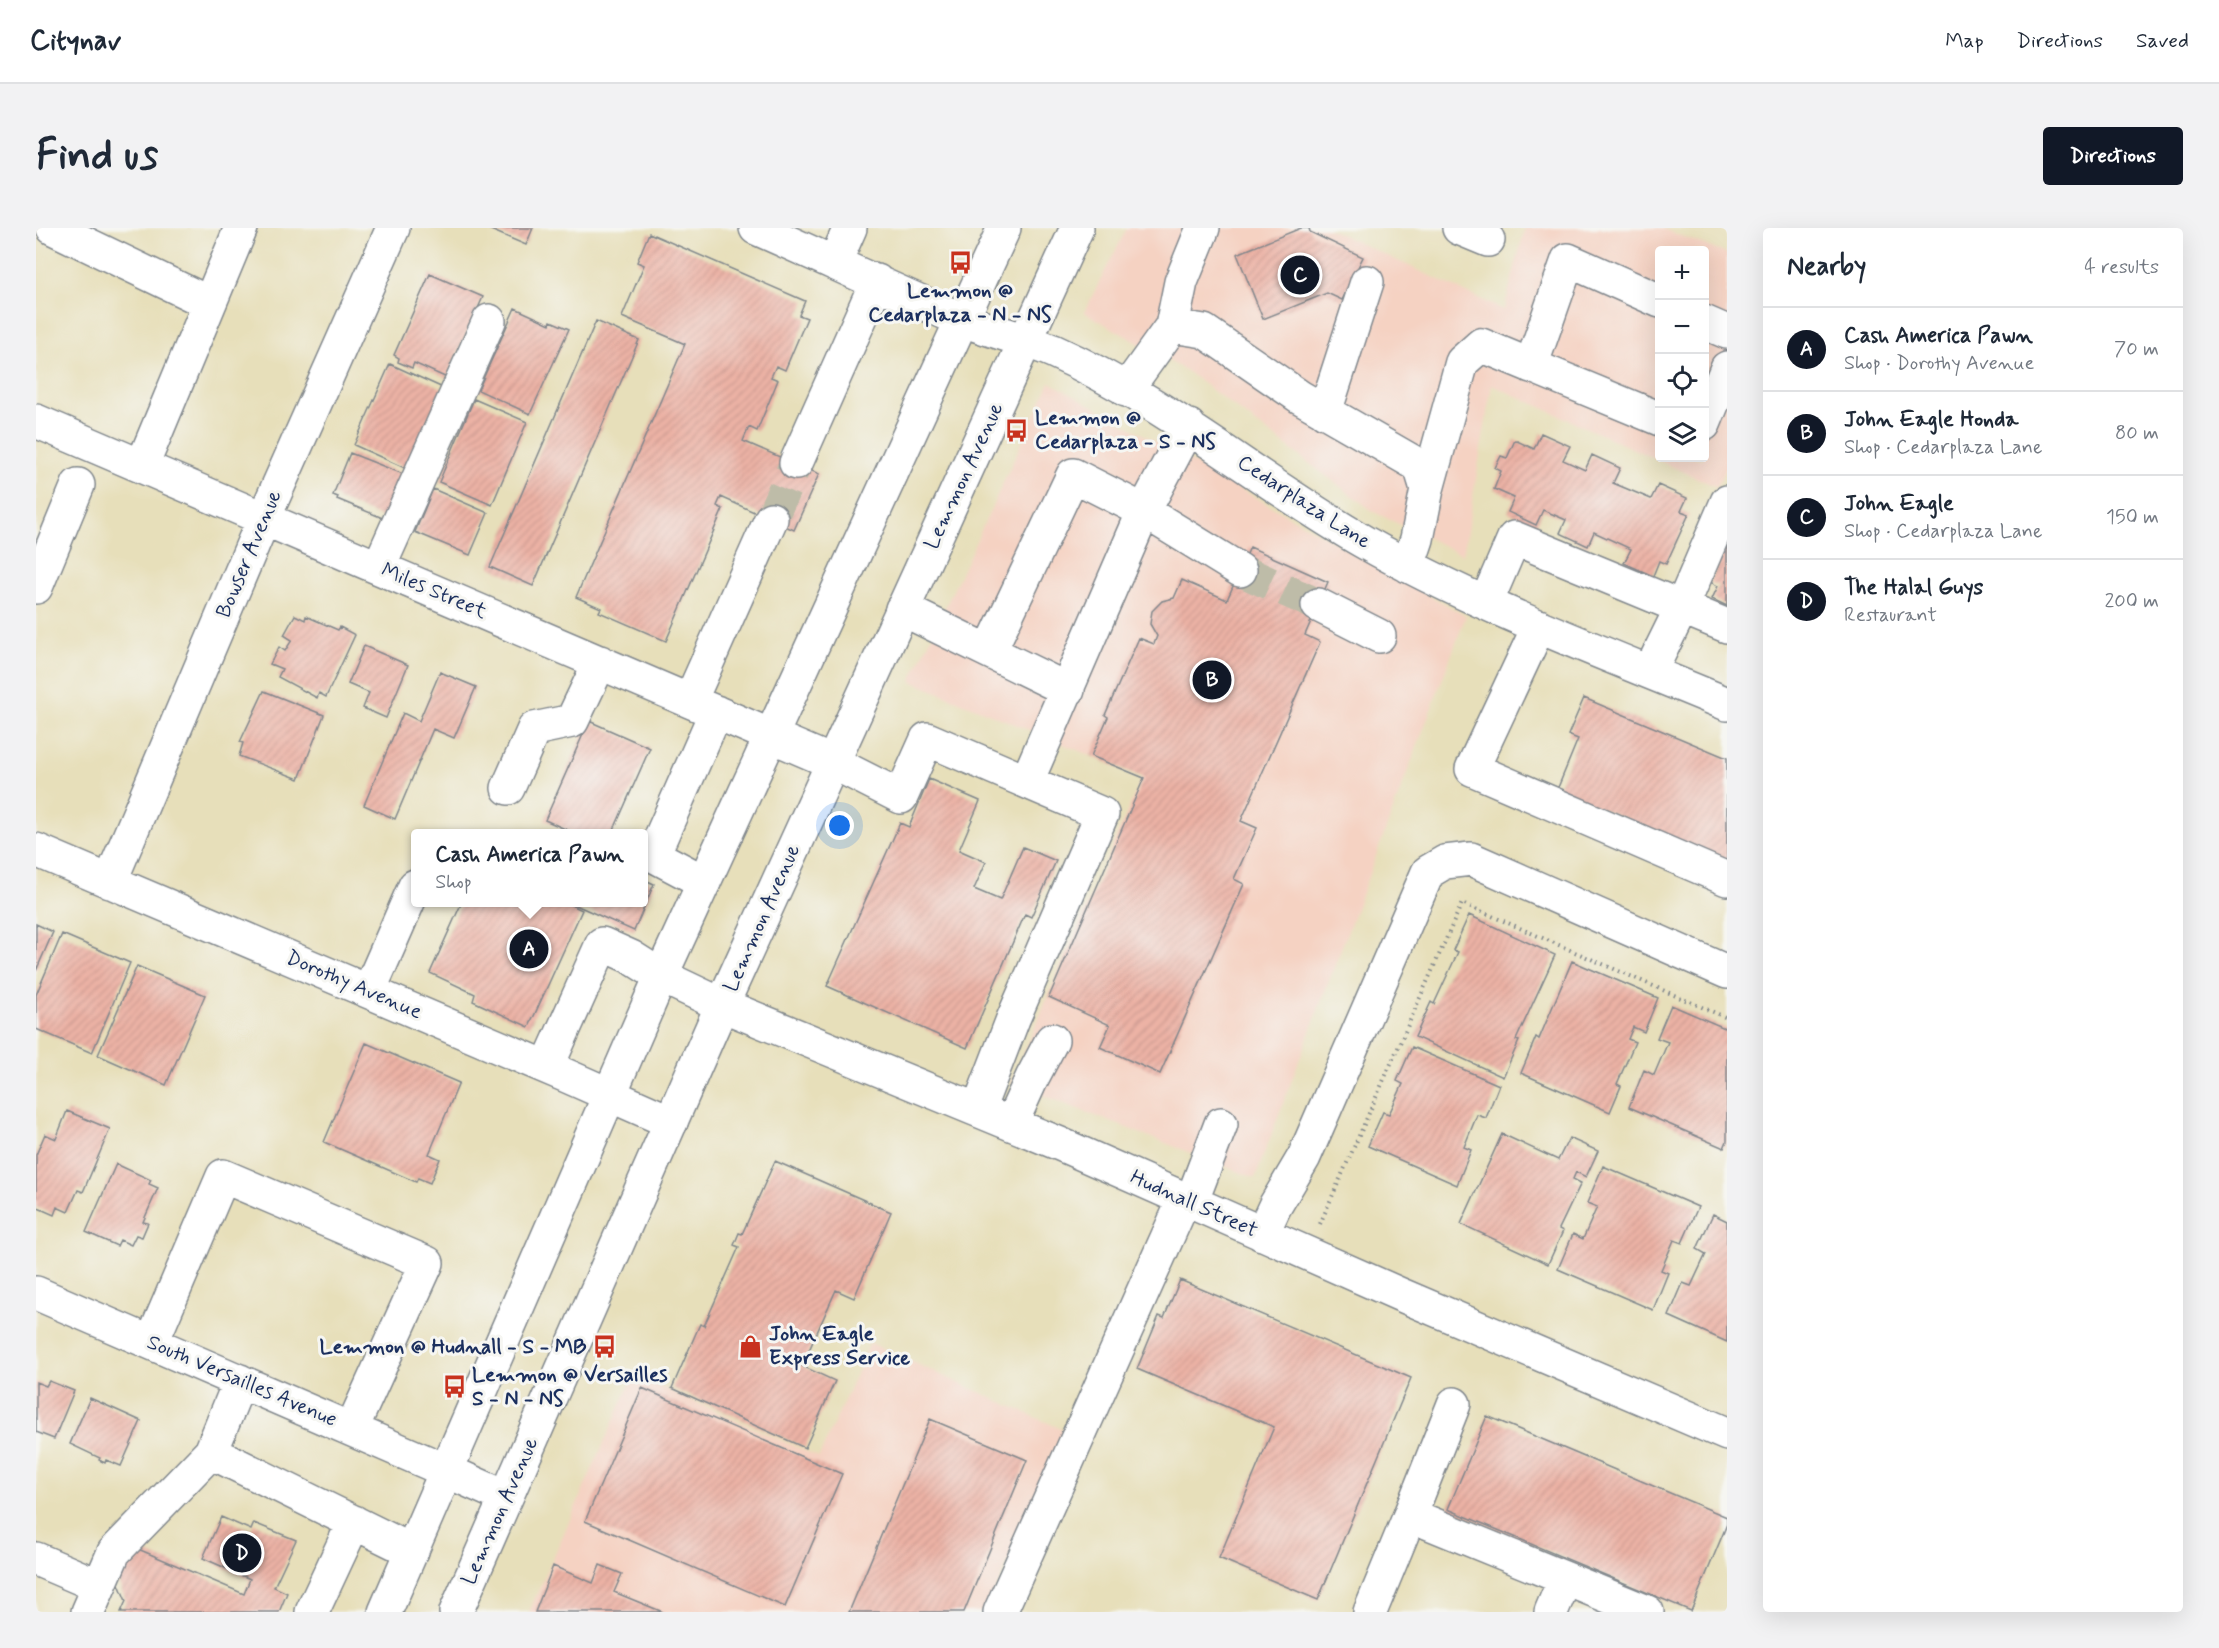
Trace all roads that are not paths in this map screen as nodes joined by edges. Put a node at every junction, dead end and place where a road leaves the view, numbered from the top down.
1 (53, 228) edge
2 (241, 228) edge
3 (393, 228) edge
4 (756, 228) edge
5 (850, 228) edge
6 (1004, 228) edge
7 (1077, 228) edge
8 (1203, 228) edge
9 (835, 262) junction
10 (877, 281) junction
11 (1367, 282) dead end
12 (1657, 300) edge
13 (209, 303) junction
14 (962, 320) junction
15 (489, 321) dead end
16 (1709, 324) edge
17 (1172, 326) junction
18 (1727, 332) edge
19 (1025, 342) junction
20 (1531, 366) junction
21 (1727, 368) edge
22 (1126, 390) junction
23 (1325, 412) junction
24 (1709, 412) edge
25 (1655, 417) edge
26 (36, 421) edge
27 (1188, 426) junction
28 (796, 463) tunnel mouth
29 (142, 466) junction
30 (78, 485) dead end
31 (1426, 489) junction
32 (1727, 502) edge
33 (1144, 511) junction
34 (264, 518) junction
35 (771, 519) tunnel mouth
36 (1408, 566) junction
37 (379, 567) junction
38 (1240, 570) tunnel mouth
39 (36, 587) edge
40 (1486, 603) junction
41 (1318, 605) tunnel mouth
42 (1682, 607) junction
43 (902, 609) junction
44 (1539, 626) junction
45 (1727, 626) edge
46 (1379, 636) dead end
47 (990, 650) junction
48 (600, 662) junction
49 (1650, 672) junction
50 (1068, 690) junction
51 (1727, 704) edge
52 (703, 706) junction
53 (772, 736) junction
54 (832, 762) junction
55 (1027, 781) junction
56 (508, 788) dead end
57 (36, 850) edge
58 (1727, 879) edge
59 (110, 882) junction
60 (704, 882) junction
61 (411, 895) edge
62 (1727, 972) edge
63 (661, 976) junction
64 (369, 991) junction
65 (722, 1005) junction
66 (1052, 1040) dead end
67 (528, 1069) junction
68 (610, 1095) junction
69 (978, 1110) junction
70 (670, 1122) junction
71 (1011, 1124) junction
72 (1221, 1124) dead end
73 (1187, 1201) junction
74 (1262, 1234) junction
75 (36, 1293) edge
76 (152, 1342) junction
77 (240, 1381) junction
78 (1454, 1404) dead end
79 (352, 1428) junction
80 (1727, 1434) edge
81 (211, 1452) junction
82 (447, 1470) junction
83 (505, 1497) junction
84 (1410, 1515) junction
85 (354, 1522) junction
86 (412, 1551) junction
87 (36, 1559) edge
88 (1565, 1579) junction
89 (94, 1599) edge
90 (312, 1612) edge
91 (385, 1612) edge
92 (456, 1612) edge
93 (1000, 1612) edge
94 (1370, 1612) edge
95 (1551, 1612) edge
96 (1647, 1612) edge

1 - 13 street
2 - 13 street
3 - 34 street, Bowser Avenue
4 - 9 street, Cedarplaza Lane
5 - 9 street
6 - 14 street
7 - 19 street, Lemmon Avenue
8 - 17 street
9 - 10 street, Cedarplaza Lane
10 - 14 street, Cedarplaza Lane
10 - 28 street
11 - 23 street
12 - 20 street
13 - 29 street
14 - 19 street, Cedarplaza Lane
14 - 53 street
15 - 37 street
16 - 18 street
17 - 22 street
17 - 23 street
19 - 22 street, Cedarplaza Lane
19 - 43 street, Lemmon Avenue
20 - 25 street
20 - 31 street
21 - 24 street
22 - 27 street, Cedarplaza Lane
23 - 31 street
26 - 29 street, Miles Street
27 - 33 street
27 - 36 street, Cedarplaza Lane
29 - 34 street, Miles Street
30 - 39 street
31 - 36 street
32 - 42 street
33 - 38 street
33 - 47 street
33 - 50 street
34 - 37 street, Miles Street
34 - 59 street, Bowser Avenue
35 - 52 street
36 - 40 street, Cedarplaza Lane
37 - 48 street, Miles Street
40 - 42 street
40 - 44 street, Cedarplaza Lane
41 - 46 street
42 - 45 street
42 - 49 street
43 - 47 street
43 - 54 street, Lemmon Avenue
44 - 49 street, Cedarplaza Lane
44 - 58 street
47 - 50 street
48 - 52 street, Miles Street
48 - 56 street
49 - 51 street, Cedarplaza Lane
50 - 55 street
52 - 53 street, Miles Street
52 - 60 street
53 - 54 street, Miles Street
53 - 60 street
54 - 55 street, Miles Street
54 - 65 street, Lemmon Avenue
55 - 69 street
57 - 59 street, Dorothy Avenue
59 - 64 street, Dorothy Avenue
60 - 63 street
61 - 64 street
62 - 74 street
63 - 65 street, Hudnall Street
63 - 67 street, Hudnall Street
63 - 68 street
64 - 67 street, Dorothy Avenue
65 - 69 street, Hudnall Street
65 - 70 street, Lemmon Avenue
66 - 71 street
67 - 68 street, Dorothy Avenue
68 - 70 street, Dorothy Avenue
68 - 82 street
69 - 71 street, Hudnall Street
70 - 83 street, Lemmon Avenue
71 - 73 street, Hudnall Street
72 - 73 street
73 - 74 street, Hudnall Street
73 - 93 street
74 - 80 street, Hudnall Street
75 - 76 street, South Versailles Avenue
76 - 77 street, South Versailles Avenue
76 - 79 street
77 - 79 street, South Versailles Avenue
77 - 81 street
78 - 84 street
79 - 82 street, South Versailles Avenue
81 - 85 street
81 - 89 street
82 - 83 street, South Versailles Avenue
82 - 86 street
83 - 92 street, Lemmon Avenue
84 - 88 street
84 - 94 street
85 - 86 street
85 - 90 street
86 - 91 street
87 - 89 street
88 - 95 street
88 - 96 street

